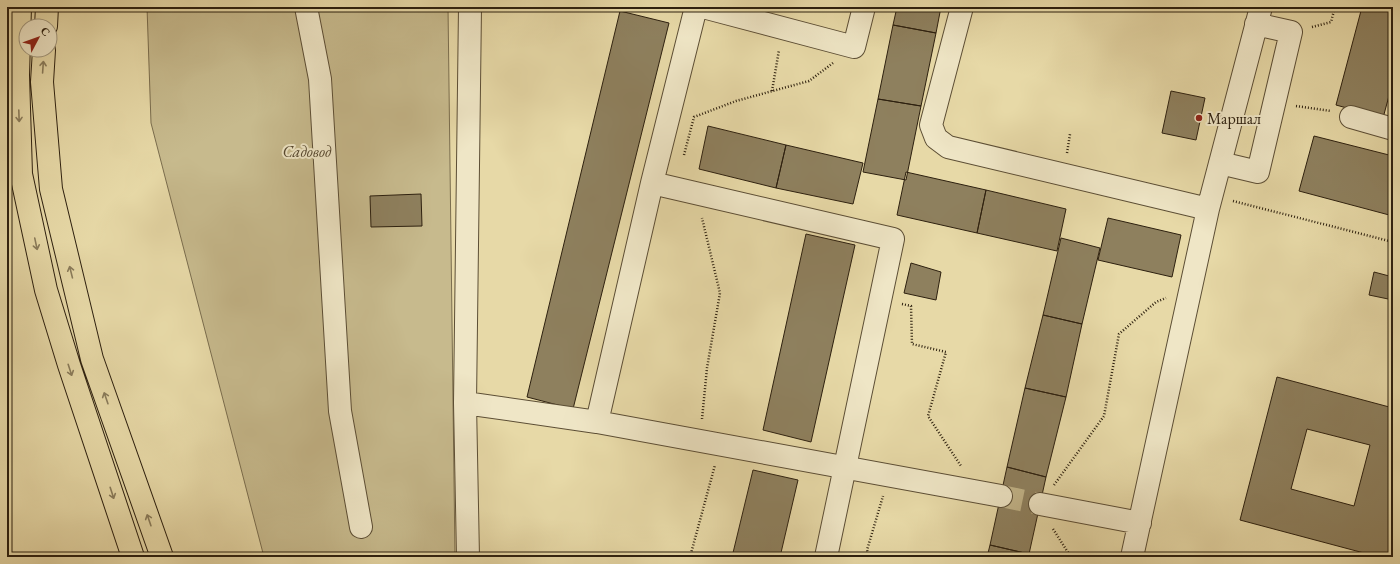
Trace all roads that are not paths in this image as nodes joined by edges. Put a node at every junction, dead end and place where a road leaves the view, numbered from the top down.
1 (20, 7) edge
2 (47, 7) edge
3 (306, 7) edge
4 (470, 7) edge
5 (696, 7) edge
6 (703, 7) edge
7 (864, 7) edge
8 (962, 7) edge
9 (1258, 16) edge
10 (46, 18) edge
11 (44, 58) edge
12 (7, 65) edge
13 (18, 83) junction
14 (1351, 118) road end
15 (1393, 128) edge
16 (1220, 163) junction
17 (652, 183) junction
18 (1208, 209) junction
19 (465, 403) junction
20 (597, 422) junction
21 (845, 466) junction
22 (1001, 496) tunnel mouth
23 (1040, 504) tunnel mouth
24 (1140, 523) junction
25 (361, 527) dead end
26 (133, 557) edge
27 (162, 557) edge
28 (468, 557) edge
29 (826, 557) edge
30 (1132, 557) edge

1 - 13 main road
2 - 10 main road
3 - 25 street
4 - 19 street
5 - 17 street
6 - 7 street
8 - 18 street
9 - 16 street
9 - 16 street
27 -> 11 main road
12 - 13 street
13 -> 26 main road
14 - 15 street
16 - 18 street
17 - 20 street
17 - 21 street
18 - 24 street
19 - 20 street
19 - 28 street
20 - 21 street
21 - 22 street
21 - 29 street
23 - 24 street
24 - 30 street

